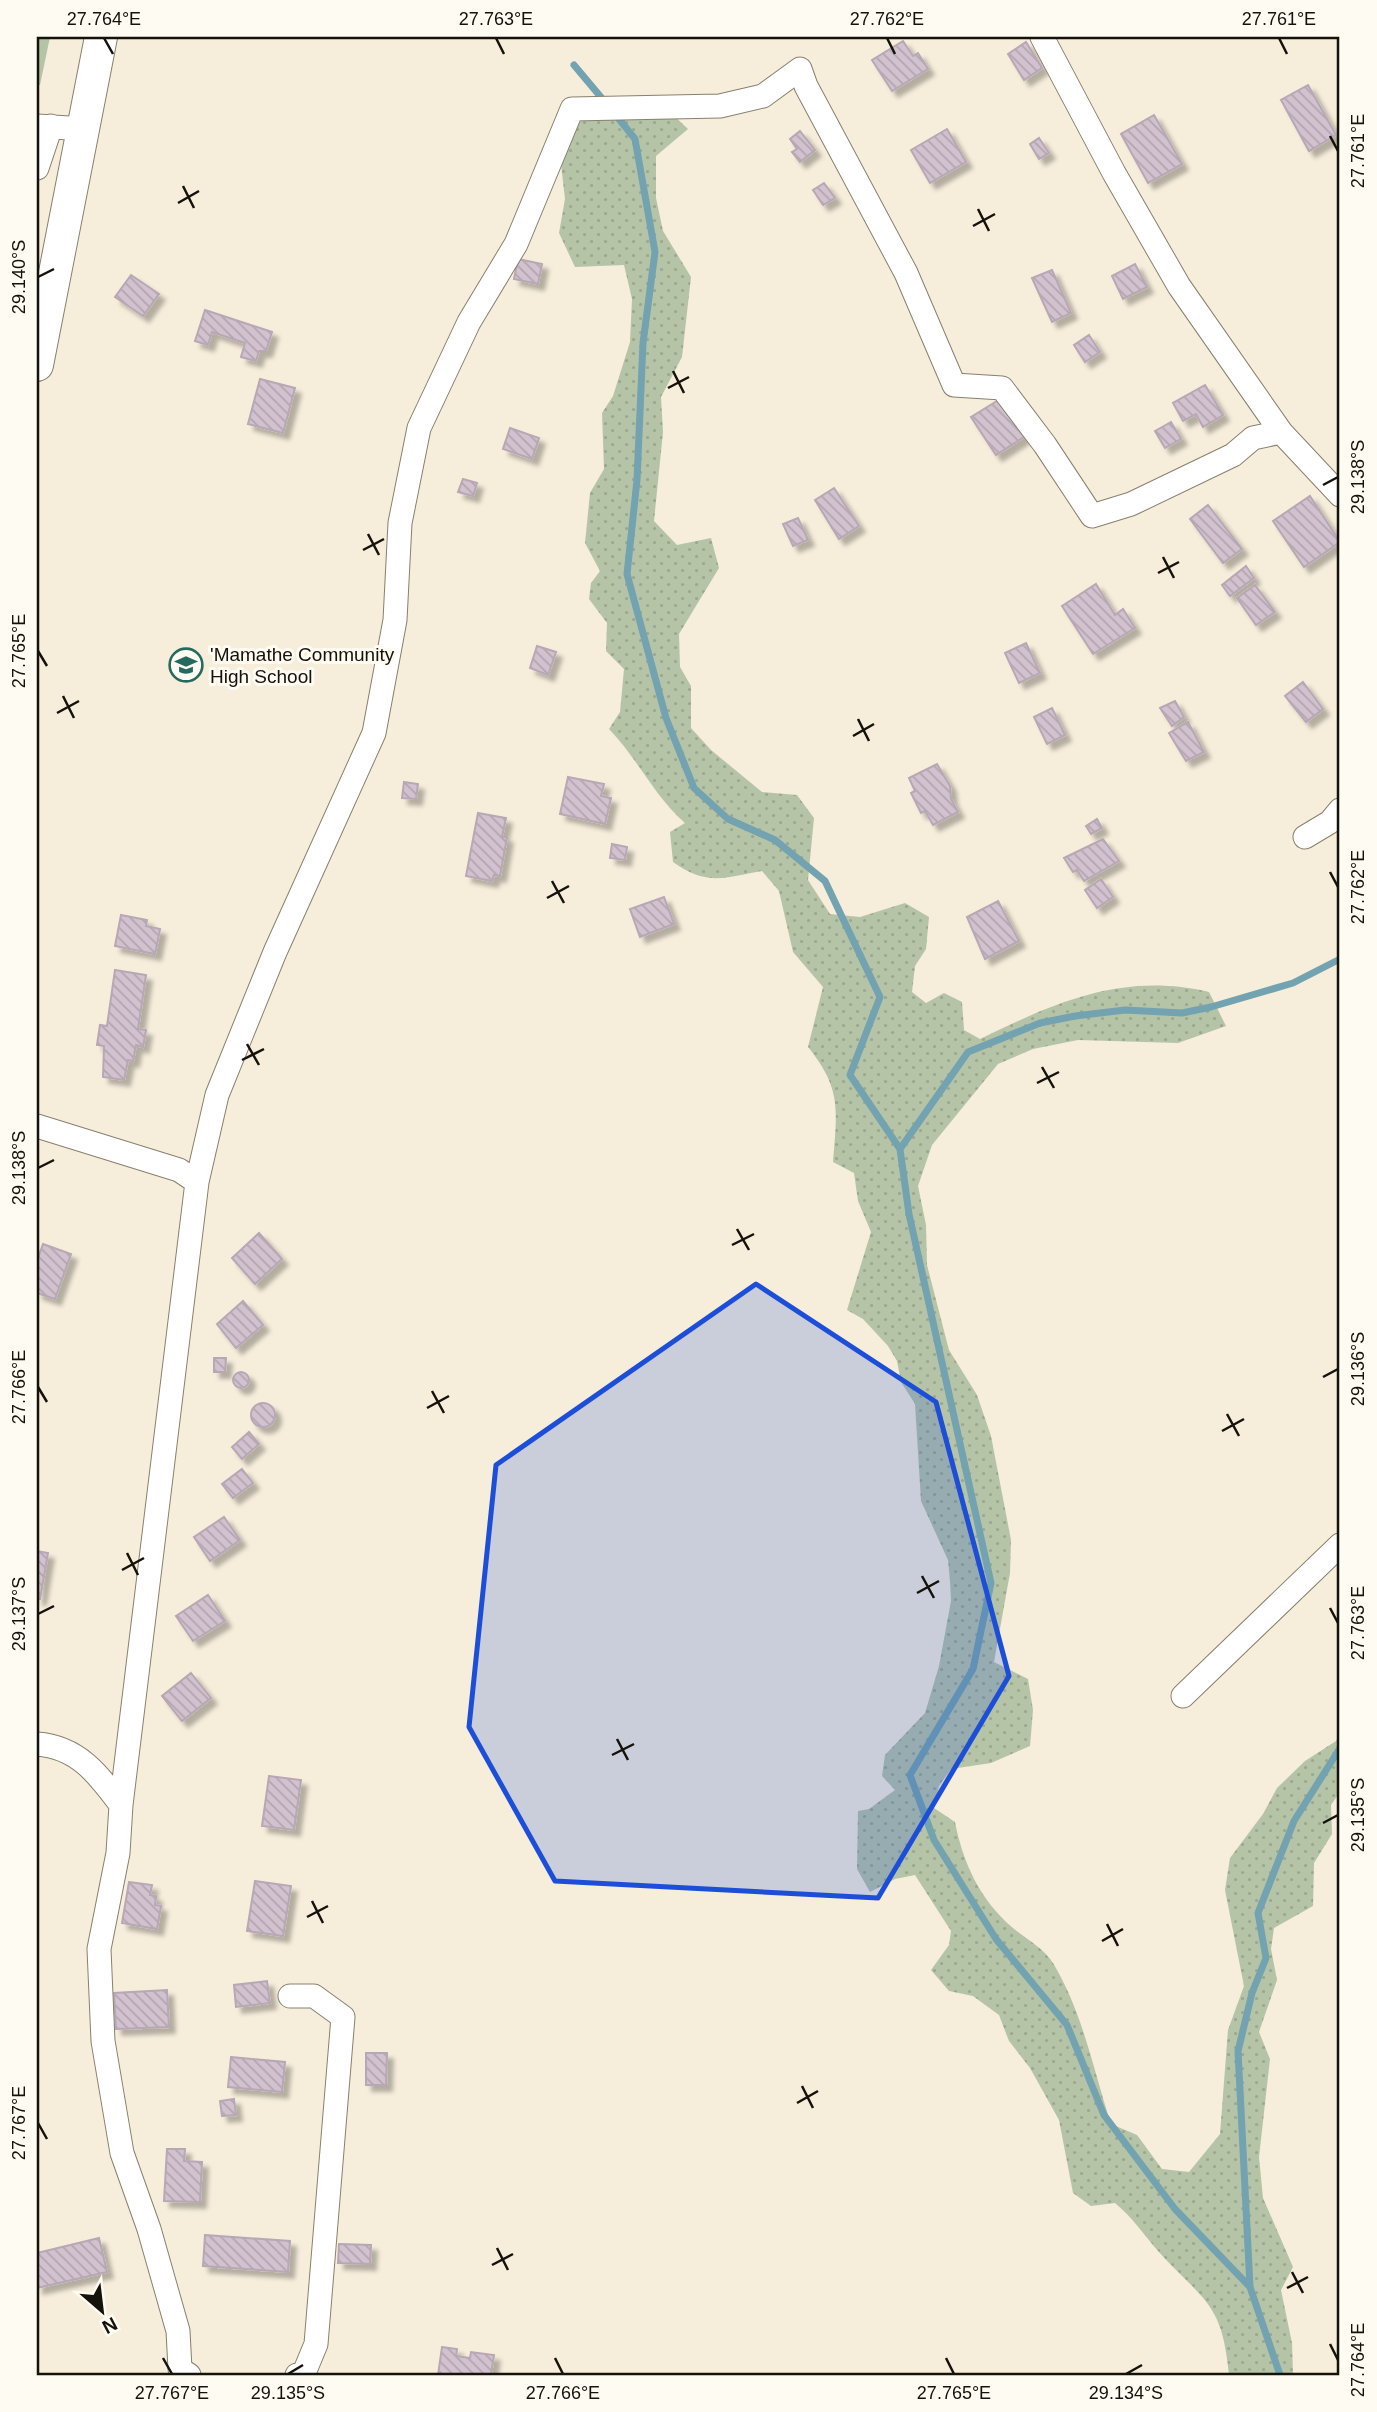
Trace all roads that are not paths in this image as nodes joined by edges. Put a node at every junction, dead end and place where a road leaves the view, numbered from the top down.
1 (101, 37) edge
2 (1042, 37) edge
3 (44, 126) edge
4 (85, 130) junction
5 (37, 168) edge
6 (37, 365) edge
7 (1281, 432) junction
8 (1340, 495) edge
9 (1340, 810) edge
10 (1305, 837) dead end
11 (37, 1126) edge
12 (197, 1182) junction
13 (1340, 1545) edge
14 (1183, 1696) dead end
15 (37, 1744) edge
16 (121, 1805) junction
17 (290, 1996) dead end
18 (189, 2375) edge
19 (297, 2375) edge

1 - 4 main road
2 - 7 street
3 - 4 street
3 - 5 street
4 - 6 main road
7 - 8 street
7 - 12 street
9 - 10 street
11 - 12 street
12 - 16 street
13 - 14 street
15 - 16 street
16 - 18 street
17 - 19 street

